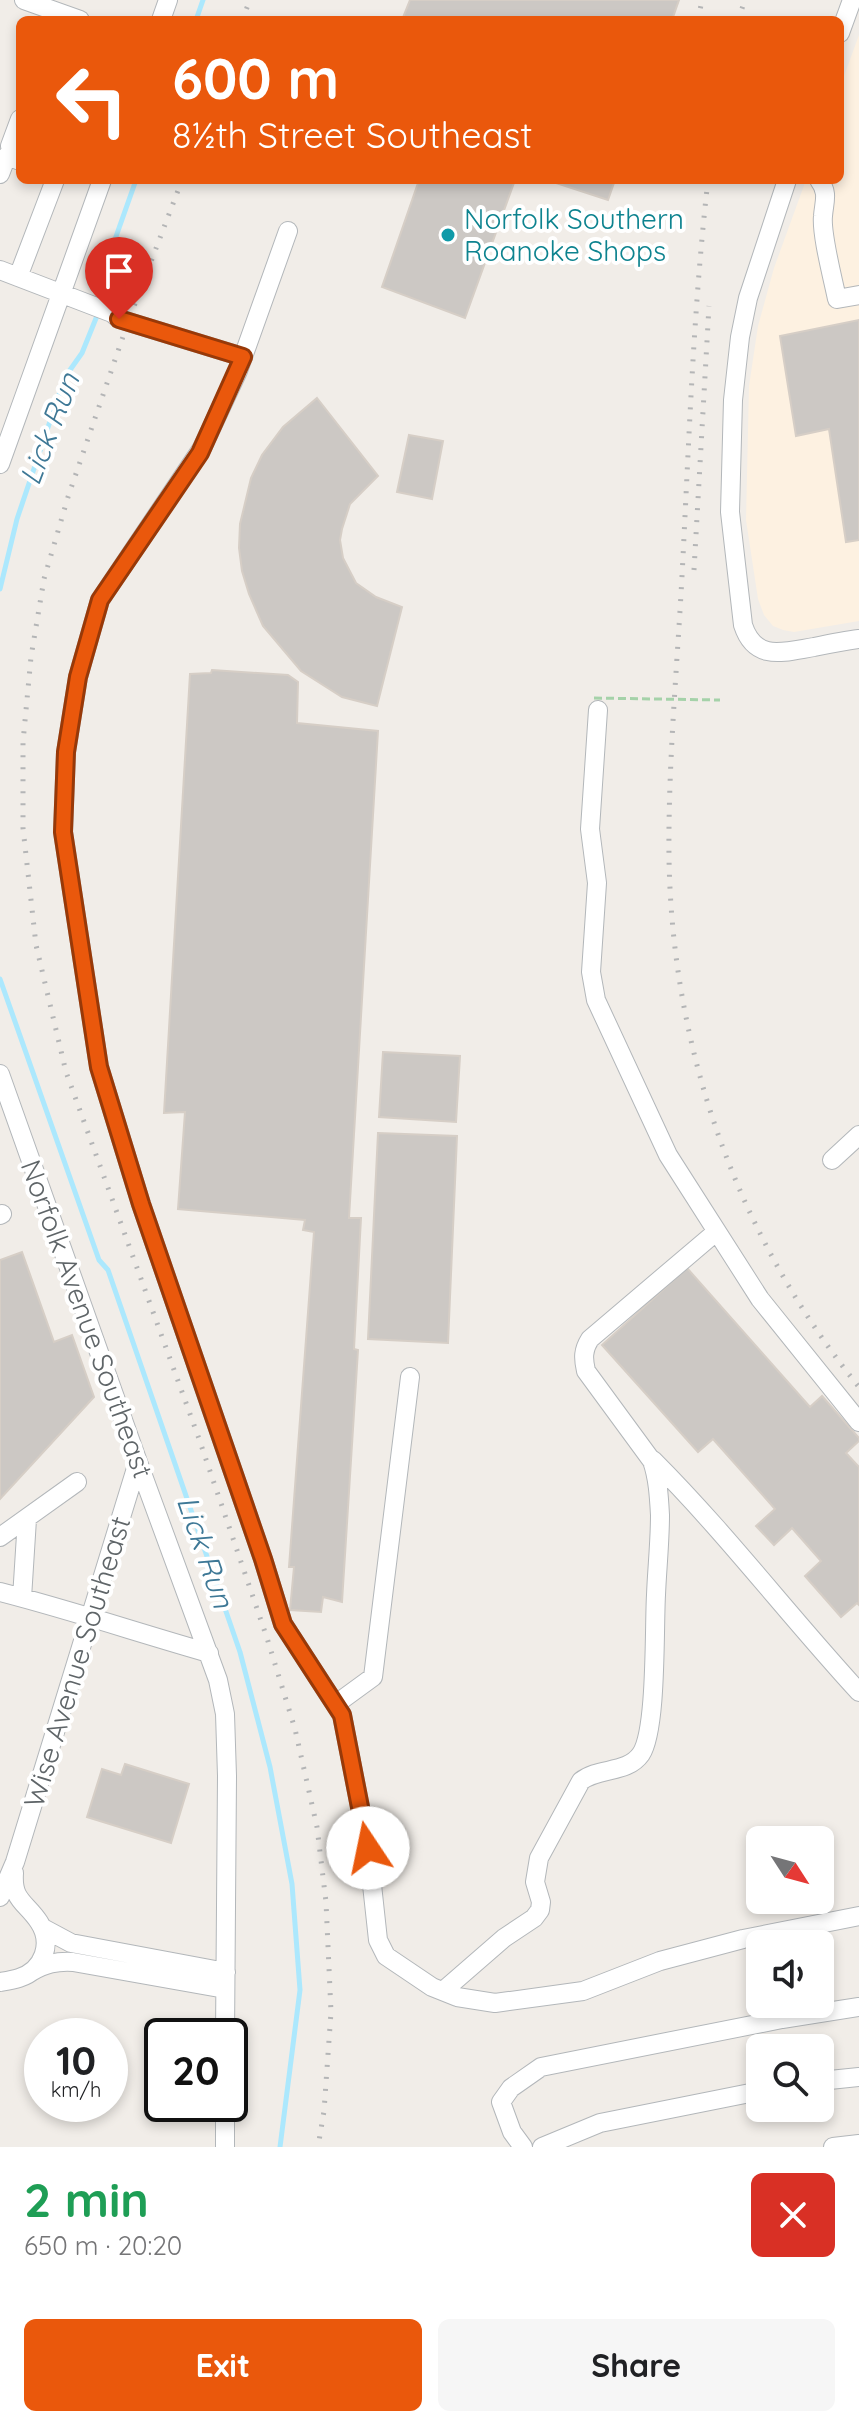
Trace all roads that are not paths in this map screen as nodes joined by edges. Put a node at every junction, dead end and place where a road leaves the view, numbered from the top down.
1 (24, 0) edge
2 (852, 0) edge
3 (69, 16) edge
4 (844, 22) edge
5 (16, 130) edge
6 (16, 148) edge
7 (16, 159) edge
8 (0, 174) edge
9 (53, 184) edge
10 (101, 184) edge
11 (786, 184) edge
12 (821, 184) edge
13 (288, 231) dead end
14 (0, 270) edge
15 (18, 277) junction
16 (62, 293) junction
17 (859, 295) edge
18 (243, 357) junction
19 (6, 427) edge
20 (0, 464) edge
21 (859, 639) edge
22 (596, 704) road end
23 (0, 1074) edge
24 (859, 1135) edge
25 (832, 1160) dead end
26 (716, 1232) junction
27 (410, 1377) dead end
28 (859, 1422) edge
29 (648, 1455) junction
30 (138, 1462) junction
31 (77, 1482) dead end
32 (27, 1519) junction
33 (0, 1537) edge
34 (0, 1592) edge
35 (22, 1598) junction
36 (91, 1618) junction
37 (209, 1653) junction
38 (859, 1692) edge
39 (336, 1704) junction
40 (15, 1862) junction
41 (0, 1897) edge
42 (0, 1904) edge
43 (29, 1910) junction
44 (859, 1916) edge
45 (43, 1928) junction
46 (31, 1972) junction
47 (225, 1980) junction
48 (3, 1981) edge
49 (443, 1991) junction
50 (859, 2007) edge
51 (225, 2018) edge
52 (859, 2077) edge
53 (834, 2080) edge
54 (746, 2094) edge
55 (225, 2122) edge
56 (859, 2144) edge
57 (225, 2147) edge
58 (523, 2147) edge
59 (542, 2147) edge
60 (833, 2147) edge

1 - 3 street
2 - 4 street
5 - 6 street
7 - 8 street
9 - 15 street
10 - 16 street
11 - 21 street
12 - 17 street
13 - 18 street
14 - 15 street
15 - 16 street
16 - 18 street
16 - 19 street
18 - 39 street
19 - 20 street
22 - 26 street
23 - 30 street, Norfolk Avenue Southeast
24 - 25 street
26 - 28 street
26 - 29 street
27 - 39 street
29 - 38 street
29 - 49 street
30 - 36 street, Wise Avenue Southeast
30 - 37 street, Norfolk Avenue Southeast
31 - 32 street
32 - 33 street
32 - 35 street
34 - 35 street
35 - 36 street
36 - 37 street
36 - 40 street, Wise Avenue Southeast
37 - 47 street, Norfolk Avenue Southeast
39 - 49 street
40 - 41 street, Wise Avenue Southeast
40 - 43 street, Wise Avenue Southeast
42 - 43 street
43 - 45 street, Wise Avenue Southeast
44 - 49 street
45 - 46 street
45 - 47 street
46 - 47 street
46 - 48 street
47 - 51 street, Norfolk Avenue Southeast
50 - 58 street
52 - 53 street
54 - 59 street
55 - 57 street
56 - 60 street

